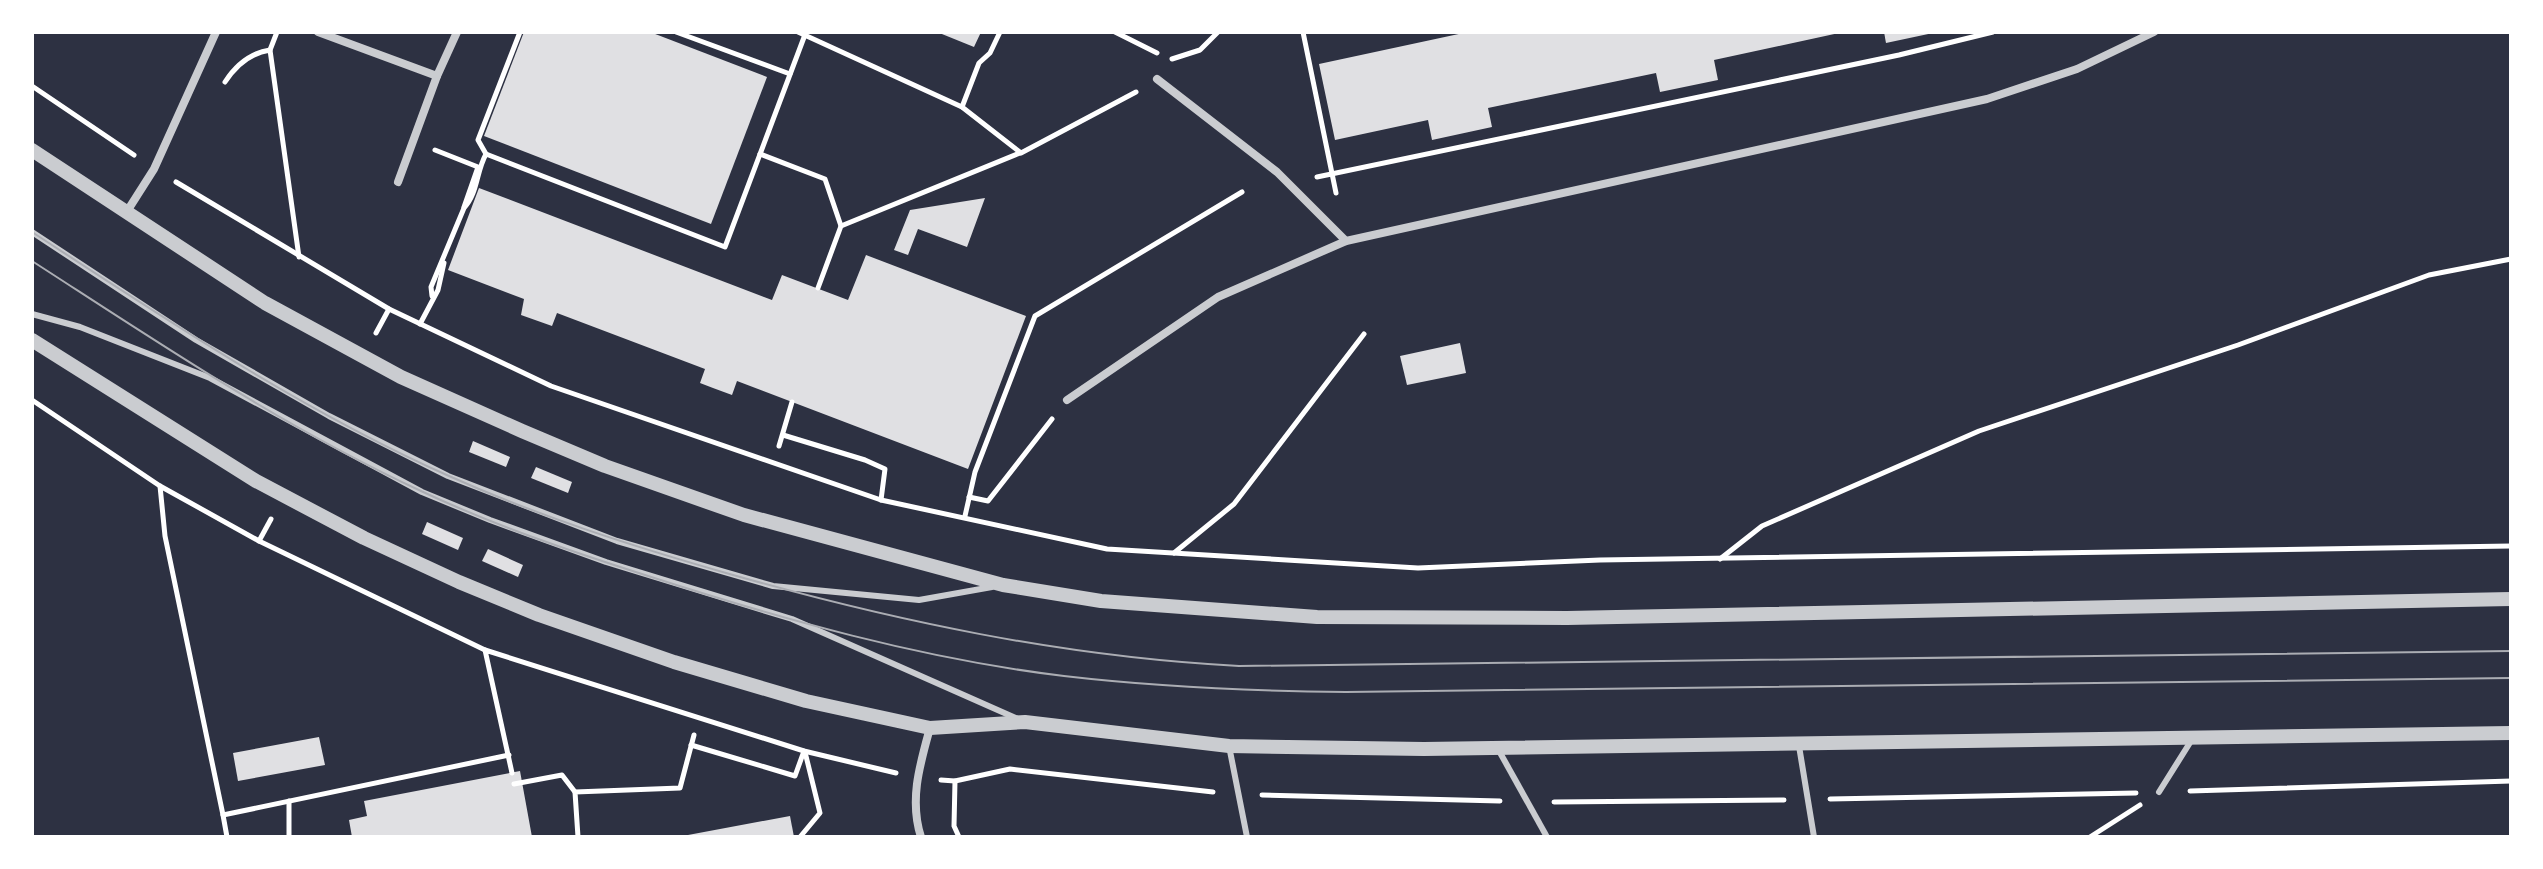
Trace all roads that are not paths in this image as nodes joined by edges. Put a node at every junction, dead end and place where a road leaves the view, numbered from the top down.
1 (216, 32) edge
2 (318, 32) edge
3 (457, 32) edge
4 (2154, 32) edge
5 (437, 76) junction
6 (1157, 79) road end
7 (32, 150) edge
8 (398, 182) dead end
9 (126, 213) junction
10 (32, 232) edge
11 (1346, 241) junction
12 (32, 314) edge
13 (32, 340) edge
14 (1067, 400) road end
15 (1003, 585) junction
16 (2511, 599) edge
17 (1025, 722) junction
18 (930, 728) junction
19 (2511, 733) edge
20 (2193, 737) junction
21 (1798, 742) junction
22 (1229, 746) junction
23 (1497, 748) junction
24 (2159, 792) road end
25 (921, 837) edge
26 (1247, 837) edge
27 (1547, 837) edge
28 (1814, 837) edge

1 - 9 street
2 - 5 street
3 - 5 street
4 - 11 street
5 - 8 street
6 - 11 street
7 - 9 street
9 - 15 street
10 - 15 lane
11 - 14 street
12 - 17 lane
13 - 18 street
15 - 16 street
17 - 18 street
17 - 22 street
18 - 25 street
19 - 20 street
20 - 21 street
20 - 24 lane
21 - 23 street
21 - 28 lane
22 - 23 street
22 - 26 lane
23 - 27 lane

